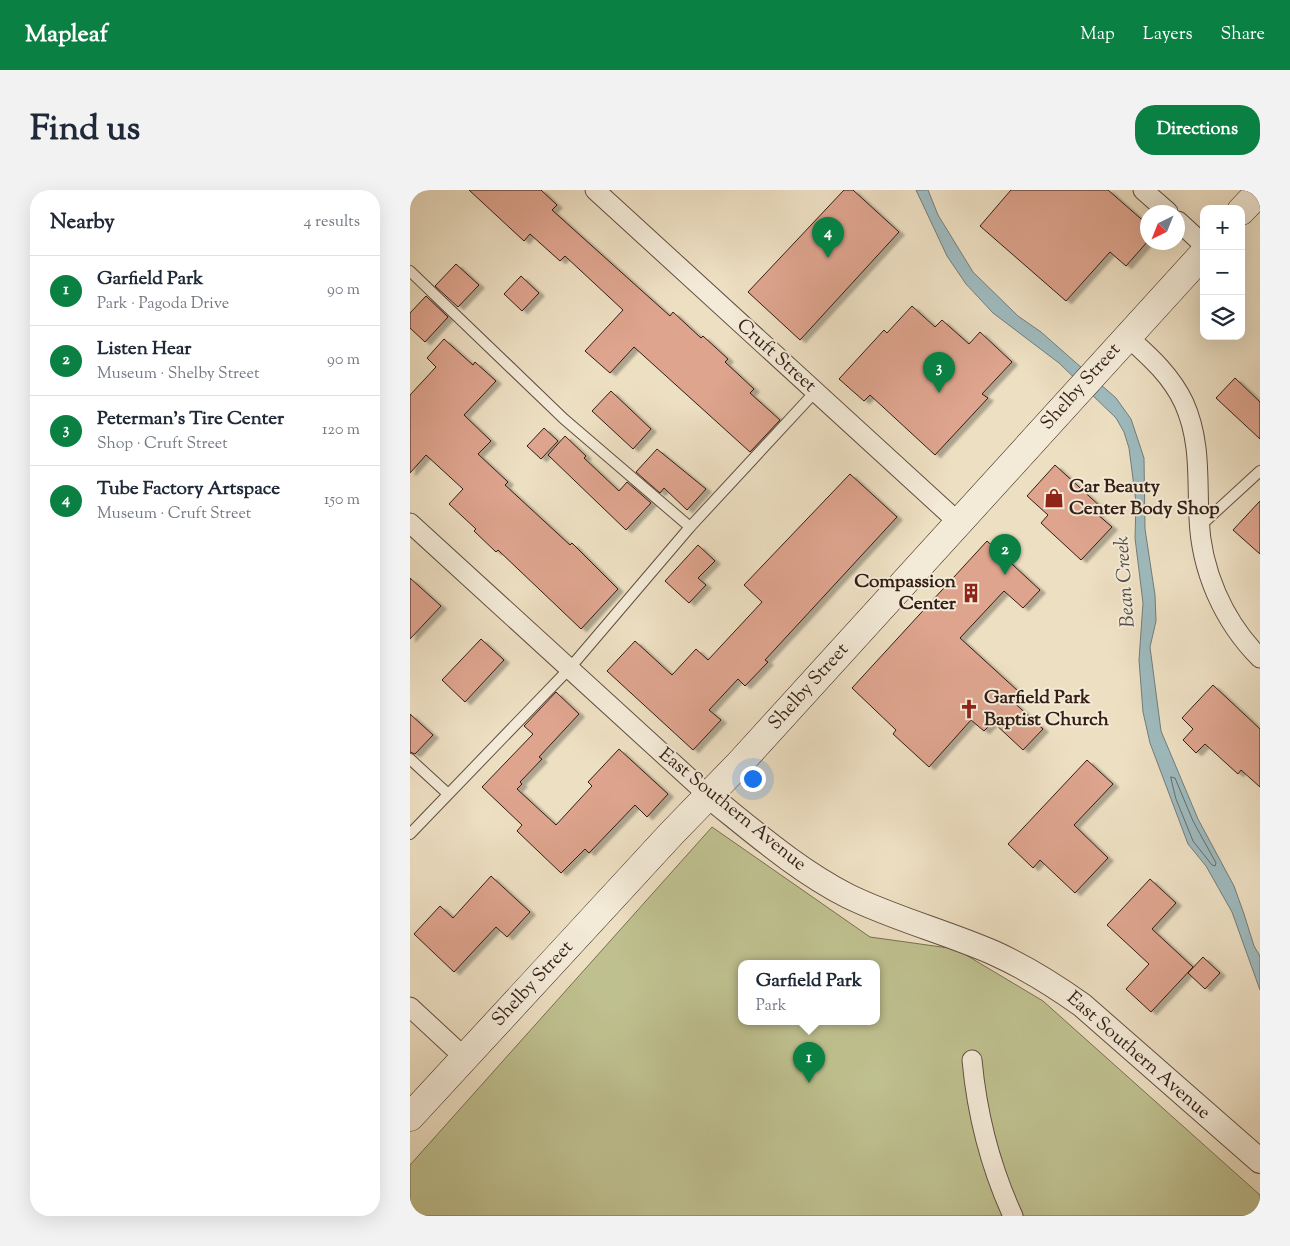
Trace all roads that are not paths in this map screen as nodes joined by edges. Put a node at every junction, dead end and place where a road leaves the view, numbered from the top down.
1 (595, 190) edge
2 (1143, 190) edge
3 (1260, 191) edge
4 (1160, 205) edge
5 (1245, 207) edge
6 (1185, 228) edge
7 (1200, 241) edge
8 (1200, 257) edge
9 (410, 271) edge
10 (1120, 345) junction
11 (815, 392) junction
12 (1260, 471) edge
13 (958, 522) junction
14 (410, 523) edge
15 (690, 527) junction
16 (1200, 527) junction
17 (1260, 658) edge
18 (569, 669) junction
19 (410, 759) edge
20 (447, 793) junction
21 (709, 796) junction
22 (410, 834) edge
23 (410, 1007) edge
24 (465, 1058) junction
25 (972, 1060) dead end
26 (410, 1117) edge
27 (1258, 1159) edge
28 (1007, 1213) edge

1 - 11 street, Cruft Street
2 - 4 street
3 - 5 main road
6 - 7 street
8 - 10 main road, Shelby Street
9 - 15 lane
10 - 13 main road, Shelby Street
10 - 16 street
11 - 13 street, Cruft Street
11 - 15 lane
12 - 16 lane
13 - 21 main road, Shelby Street
14 - 18 street, East Southern Avenue
15 - 18 lane
16 - 17 street
18 - 20 lane
18 - 21 street, East Southern Avenue
19 - 20 lane
20 - 22 lane
21 - 24 main road, Shelby Street
21 - 27 street, East Southern Avenue
23 - 24 street
24 - 26 main road, Shelby Street
25 - 28 street

